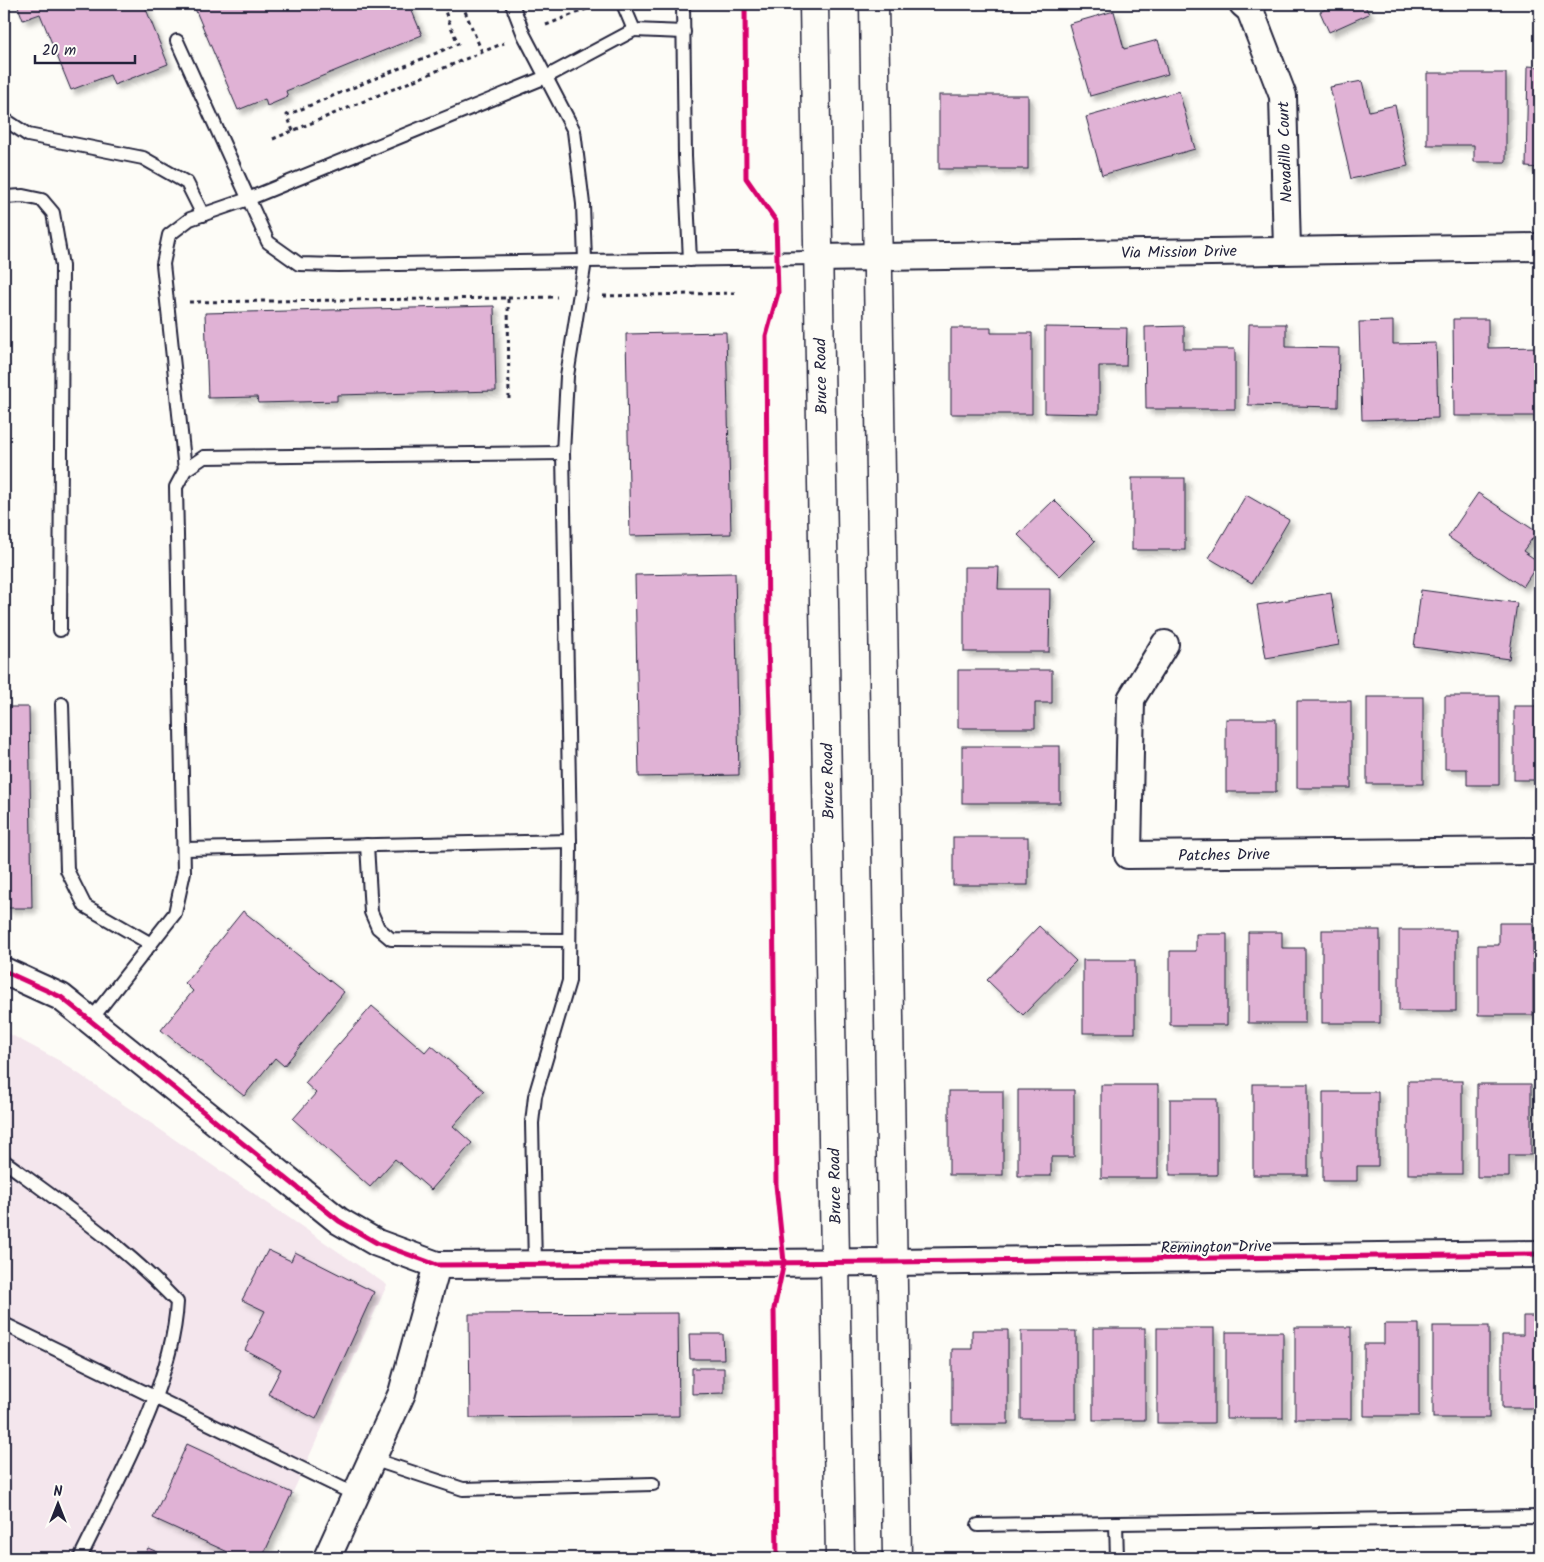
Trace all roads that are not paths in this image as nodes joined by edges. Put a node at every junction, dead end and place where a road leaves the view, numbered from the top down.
1 (512, 4) edge
2 (623, 4) edge
3 (683, 4) edge
4 (814, 4) edge
5 (874, 4) edge
6 (1243, 4) edge
7 (634, 30) junction
8 (684, 32) junction
9 (177, 41) dead end
10 (546, 77) junction
11 (4, 119) edge
12 (4, 197) edge
13 (248, 199) junction
14 (203, 215) junction
15 (1540, 246) edge
16 (1286, 249) junction
17 (877, 257) junction
18 (818, 258) junction
19 (690, 260) junction
20 (585, 261) junction
21 (562, 453) junction
22 (185, 470) junction
23 (60, 630) dead end
24 (1165, 644) dead end
25 (62, 704) dead end
26 (570, 841) junction
27 (367, 845) junction
28 (184, 849) junction
29 (1540, 851) edge
30 (569, 940) junction
31 (150, 944) junction
32 (4, 971) edge
33 (90, 1021) junction
34 (4, 1160) edge
35 (1540, 1254) edge
36 (835, 1262) junction
37 (891, 1262) junction
38 (437, 1265) junction
39 (535, 1265) junction
40 (4, 1324) edge
41 (156, 1398) junction
42 (372, 1459) junction
43 (653, 1484) dead end
44 (356, 1495) junction
45 (1540, 1517) edge
46 (1116, 1523) junction
47 (978, 1525) dead end
48 (80, 1558) edge
49 (327, 1558) edge
50 (840, 1558) edge
51 (897, 1558) edge
52 (1117, 1558) edge

1 - 10 lane
2 - 7 lane
3 - 8 lane
4 - 18 street, Bruce Road
5 - 17 street
6 - 16 street, Nevadillo Court
7 - 8 lane
7 - 10 lane
8 - 19 lane
9 - 13 lane
10 - 13 lane
10 - 20 lane
11 - 14 lane
12 - 23 lane
13 - 14 lane
13 - 20 lane
14 - 22 lane
15 - 16 street, Via Mission Drive
16 - 17 street, Via Mission Drive
17 - 18 street, Via Mission Drive
17 - 37 street
18 - 19 lane
18 - 36 street, Bruce Road
19 - 20 lane
20 - 21 lane
21 - 22 lane
21 - 26 lane
22 - 28 lane
24 - 29 street, Patches Drive
25 - 31 lane
26 - 27 lane
26 - 30 lane
27 - 28 lane
27 - 30 lane
28 - 31 lane
30 - 39 lane
31 - 33 lane
32 - 33 street
33 - 38 street
34 - 41 lane
35 - 37 street, Remington Drive
36 - 37 street, Remington Drive
36 - 39 street, Remington Drive
36 - 50 street, Bruce Road
37 - 51 street
38 - 39 street, Remington Drive
38 - 42 street
40 - 41 lane
41 - 44 lane
41 - 48 lane
42 - 43 lane
42 - 44 street
44 - 49 street
45 - 46 lane
46 - 47 lane
46 - 52 lane

